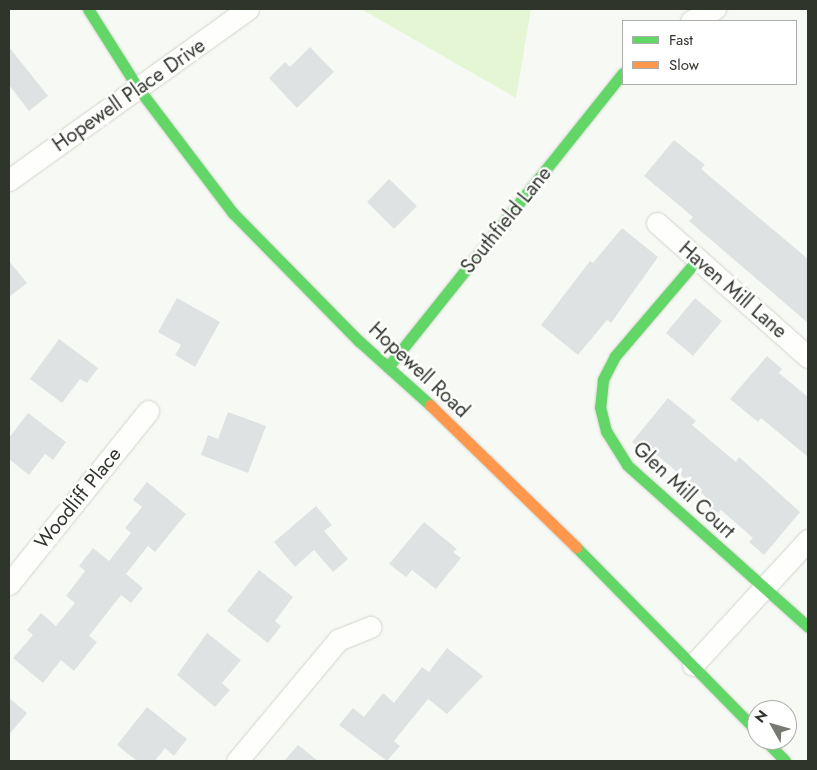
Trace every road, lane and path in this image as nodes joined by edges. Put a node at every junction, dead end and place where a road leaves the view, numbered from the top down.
1 (88, 9) edge
2 (248, 9) edge
3 (715, 9) edge
4 (693, 20) edge
5 (622, 74) edge
6 (138, 88) junction
7 (9, 180) edge
8 (657, 223) dead end
9 (697, 260) junction
10 (808, 357) edge
11 (388, 367) junction
12 (148, 411) dead end
13 (808, 540) edge
14 (9, 584) edge
15 (765, 589) junction
16 (371, 627) dead end
17 (808, 627) edge
18 (694, 665) junction
19 (747, 721) edge
20 (775, 750) edge
21 (237, 761) edge
22 (785, 761) edge

1 - 6 street, Hopewell Road
2 - 6 street, Hopewell Place Drive
3 - 4 street
5 - 11 street, Southfield Lane
6 - 7 street, Hopewell Place Drive
6 - 11 street, Hopewell Road
8 - 9 street, Haven Mill Lane
9 - 10 street, Haven Mill Lane
9 - 15 street, Glen Mill Court
11 - 18 street, Hopewell Road
12 - 14 street, Woodliff Place
13 - 15 street
15 - 17 street, Glen Mill Court
15 - 18 street
16 - 21 street
18 - 19 street, Hopewell Road
20 - 22 street

